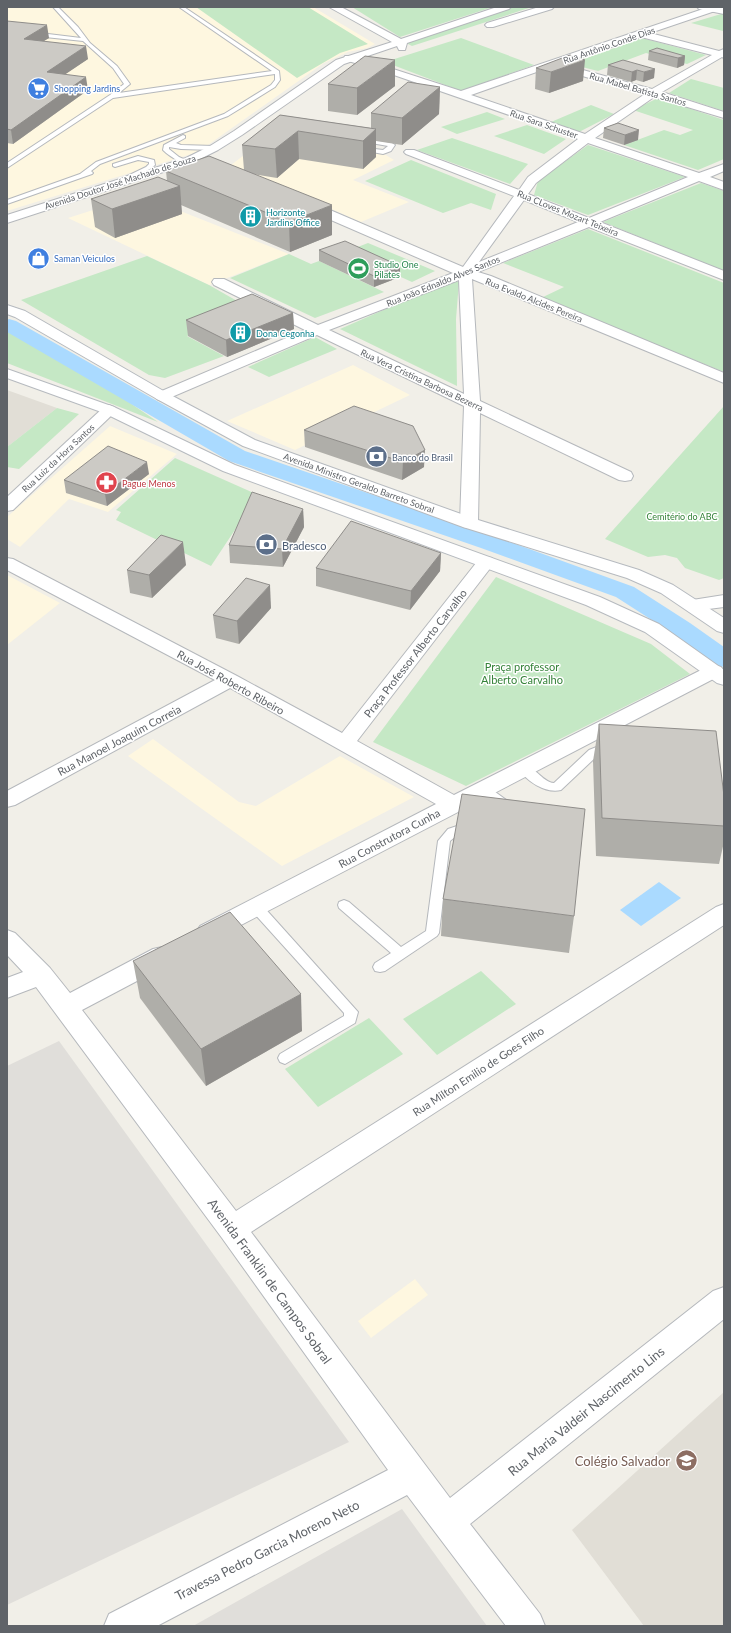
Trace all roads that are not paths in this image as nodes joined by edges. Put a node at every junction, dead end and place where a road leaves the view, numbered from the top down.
1 (55, 7) edge
2 (181, 7) edge
3 (334, 7) edge
4 (506, 7) edge
5 (549, 7) edge
6 (702, 7) edge
7 (712, 9) junction
8 (724, 11) edge
9 (482, 27) dead end
10 (7, 31) edge
11 (642, 34) junction
12 (85, 40) junction
13 (423, 45) dead end
14 (400, 46) junction
15 (723, 54) edge
16 (349, 58) junction
17 (365, 64) junction
18 (551, 65) junction
19 (351, 70) edge
20 (277, 72) junction
21 (653, 93) junction
22 (460, 95) junction
23 (112, 96) junction
24 (724, 115) edge
25 (202, 123) junction
26 (353, 138) edge
27 (586, 139) junction
28 (171, 144) junction
29 (353, 146) edge
30 (214, 148) junction
31 (410, 152) dead end
32 (7, 166) edge
33 (724, 166) edge
34 (186, 168) junction
35 (205, 168) edge
36 (83, 175) junction
37 (698, 176) junction
38 (114, 185) junction
39 (724, 186) edge
40 (521, 195) junction
41 (292, 199) edge
42 (7, 202) edge
43 (7, 219) edge
44 (589, 222) junction
45 (464, 273) junction
46 (724, 276) edge
47 (219, 282) dead end
48 (11, 313) edge
49 (317, 330) junction
50 (7, 373) edge
51 (724, 378) edge
52 (162, 396) junction
53 (472, 404) junction
54 (109, 410) junction
55 (625, 476) dead end
56 (7, 506) edge
57 (469, 523) junction
58 (7, 562) edge
59 (486, 562) junction
60 (724, 601) edge
61 (693, 605) junction
62 (724, 627) edge
63 (719, 675) edge
64 (230, 680) junction
65 (344, 744) junction
66 (619, 750) edge
67 (524, 768) junction
68 (483, 789) junction
69 (7, 800) edge
70 (454, 804) junction
71 (503, 820) edge
72 (482, 824) edge
73 (344, 905) dead end
74 (256, 907) junction
75 (724, 913) edge
76 (7, 939) edge
77 (400, 954) junction
78 (380, 967) dead end
79 (41, 975) junction
80 (7, 988) edge
81 (66, 1007) junction
82 (285, 1058) dead end
83 (232, 1229) junction
84 (724, 1301) edge
85 (412, 1475) junction
86 (449, 1520) junction
87 (121, 1626) edge
88 (528, 1626) edge

1 - 12 lane
2 - 20 lane
3 - 14 street
4 - 14 street
5 - 9 street
6 - 7 street
7 - 8 street
7 - 11 street, Rua Antônio Conde Dias
10 - 12 lane
11 - 15 street
11 - 18 street, Rua Antônio Conde Dias
12 - 23 lane
13 - 14 street
14 - 16 street, Avenida Doutor José Machado de Souza
14 - 17 street
15 - 21 street
16 - 17 street, Rua Sara Schuster
16 - 30 street, Avenida Doutor José Machado de Souza
17 - 19 street
17 - 22 street, Rua Sara Schuster
18 - 21 street, Rua Mabel Batista Santos
18 - 22 street, Rua Antônio Conde Dias
20 - 23 lane
20 - 25 lane
21 - 24 street, Rua Mabel Batista Santos
21 - 27 street
22 - 27 street, Rua Sara Schuster
23 - 32 lane
25 - 28 lane
25 - 36 lane
26 - 29 lane
27 - 37 street, Rua Sara Schuster
27 - 40 street
28 - 30 lane
28 - 34 lane
30 - 34 street, Avenida Doutor José Machado de Souza
31 - 40 street, Rua CLoves Mozart Teixeira
33 - 37 street, Rua João Ednaldo Alves Santos
34 - 35 street, Avenida Doutor José Machado de Souza
34 - 38 street, Avenida Doutor José Machado de Souza
36 - 38 lane
36 - 42 lane
37 - 39 street, Rua Sara Schuster
37 - 44 street, Rua João Ednaldo Alves Santos
38 - 43 street, Avenida Doutor José Machado de Souza
40 - 44 street, Rua CLoves Mozart Teixeira
40 - 45 street
41 - 45 street, Rua Evaldo Alcides Pereira
44 - 45 street, Rua João Ednaldo Alves Santos
44 - 46 street, Rua CLoves Mozart Teixeira
45 - 49 street, Rua João Ednaldo Alves Santos
45 - 51 street, Rua Evaldo Alcides Pereira
45 - 53 street
47 - 49 street, Rua Vera Cristina Barbosa Bezerra
48 - 52 street, Avenida Ministro Geraldo Barreto Sobral
49 - 52 street, Rua João Ednaldo Alves Santos
49 - 53 street, Rua Vera Cristina Barbosa Bezerra
50 - 54 street
52 - 57 street, Avenida Ministro Geraldo Barreto Sobral
53 - 55 street, Rua Vera Cristina Barbosa Bezerra
53 - 57 street
54 - 56 street, Rua Luiz da Hora Santos
54 - 59 street
57 - 61 street, Avenida Ministro Geraldo Barreto Sobral
58 - 64 street, Rua José Roberto Ribeiro
59 - 63 street
59 - 65 street, Praça Professor Alberto Carvalho
60 - 61 street
61 - 62 street, Avenida Ministro Geraldo Barreto Sobral
63 - 67 street, Rua Construtora Cunha
64 - 65 street, Rua José Roberto Ribeiro
64 - 69 street, Rua Manoel Joaquim Correia
65 - 70 street, Rua José Roberto Ribeiro
66 - 67 lane
67 - 68 street, Rua Construtora Cunha
68 - 70 street, Rua Construtora Cunha
68 - 71 lane
70 - 74 street, Rua Construtora Cunha
72 - 77 lane
73 - 77 lane
74 - 81 street, Rua Construtora Cunha
74 - 82 lane
75 - 83 street, Rua Milton Emilio de Goes Filho
76 - 79 street, Avenida Franklin de Campos Sobral
77 - 78 lane
79 - 80 street
79 - 81 street, Avenida Franklin de Campos Sobral
81 - 83 street, Avenida Franklin de Campos Sobral
83 - 85 street, Avenida Franklin de Campos Sobral
84 - 86 street, Rua Maria Valdeir Nascimento Lins
85 - 86 street, Avenida Franklin de Campos Sobral
85 - 87 street, Travessa Pedro Garcia Moreno Neto
86 - 88 street, Avenida Franklin de Campos Sobral

